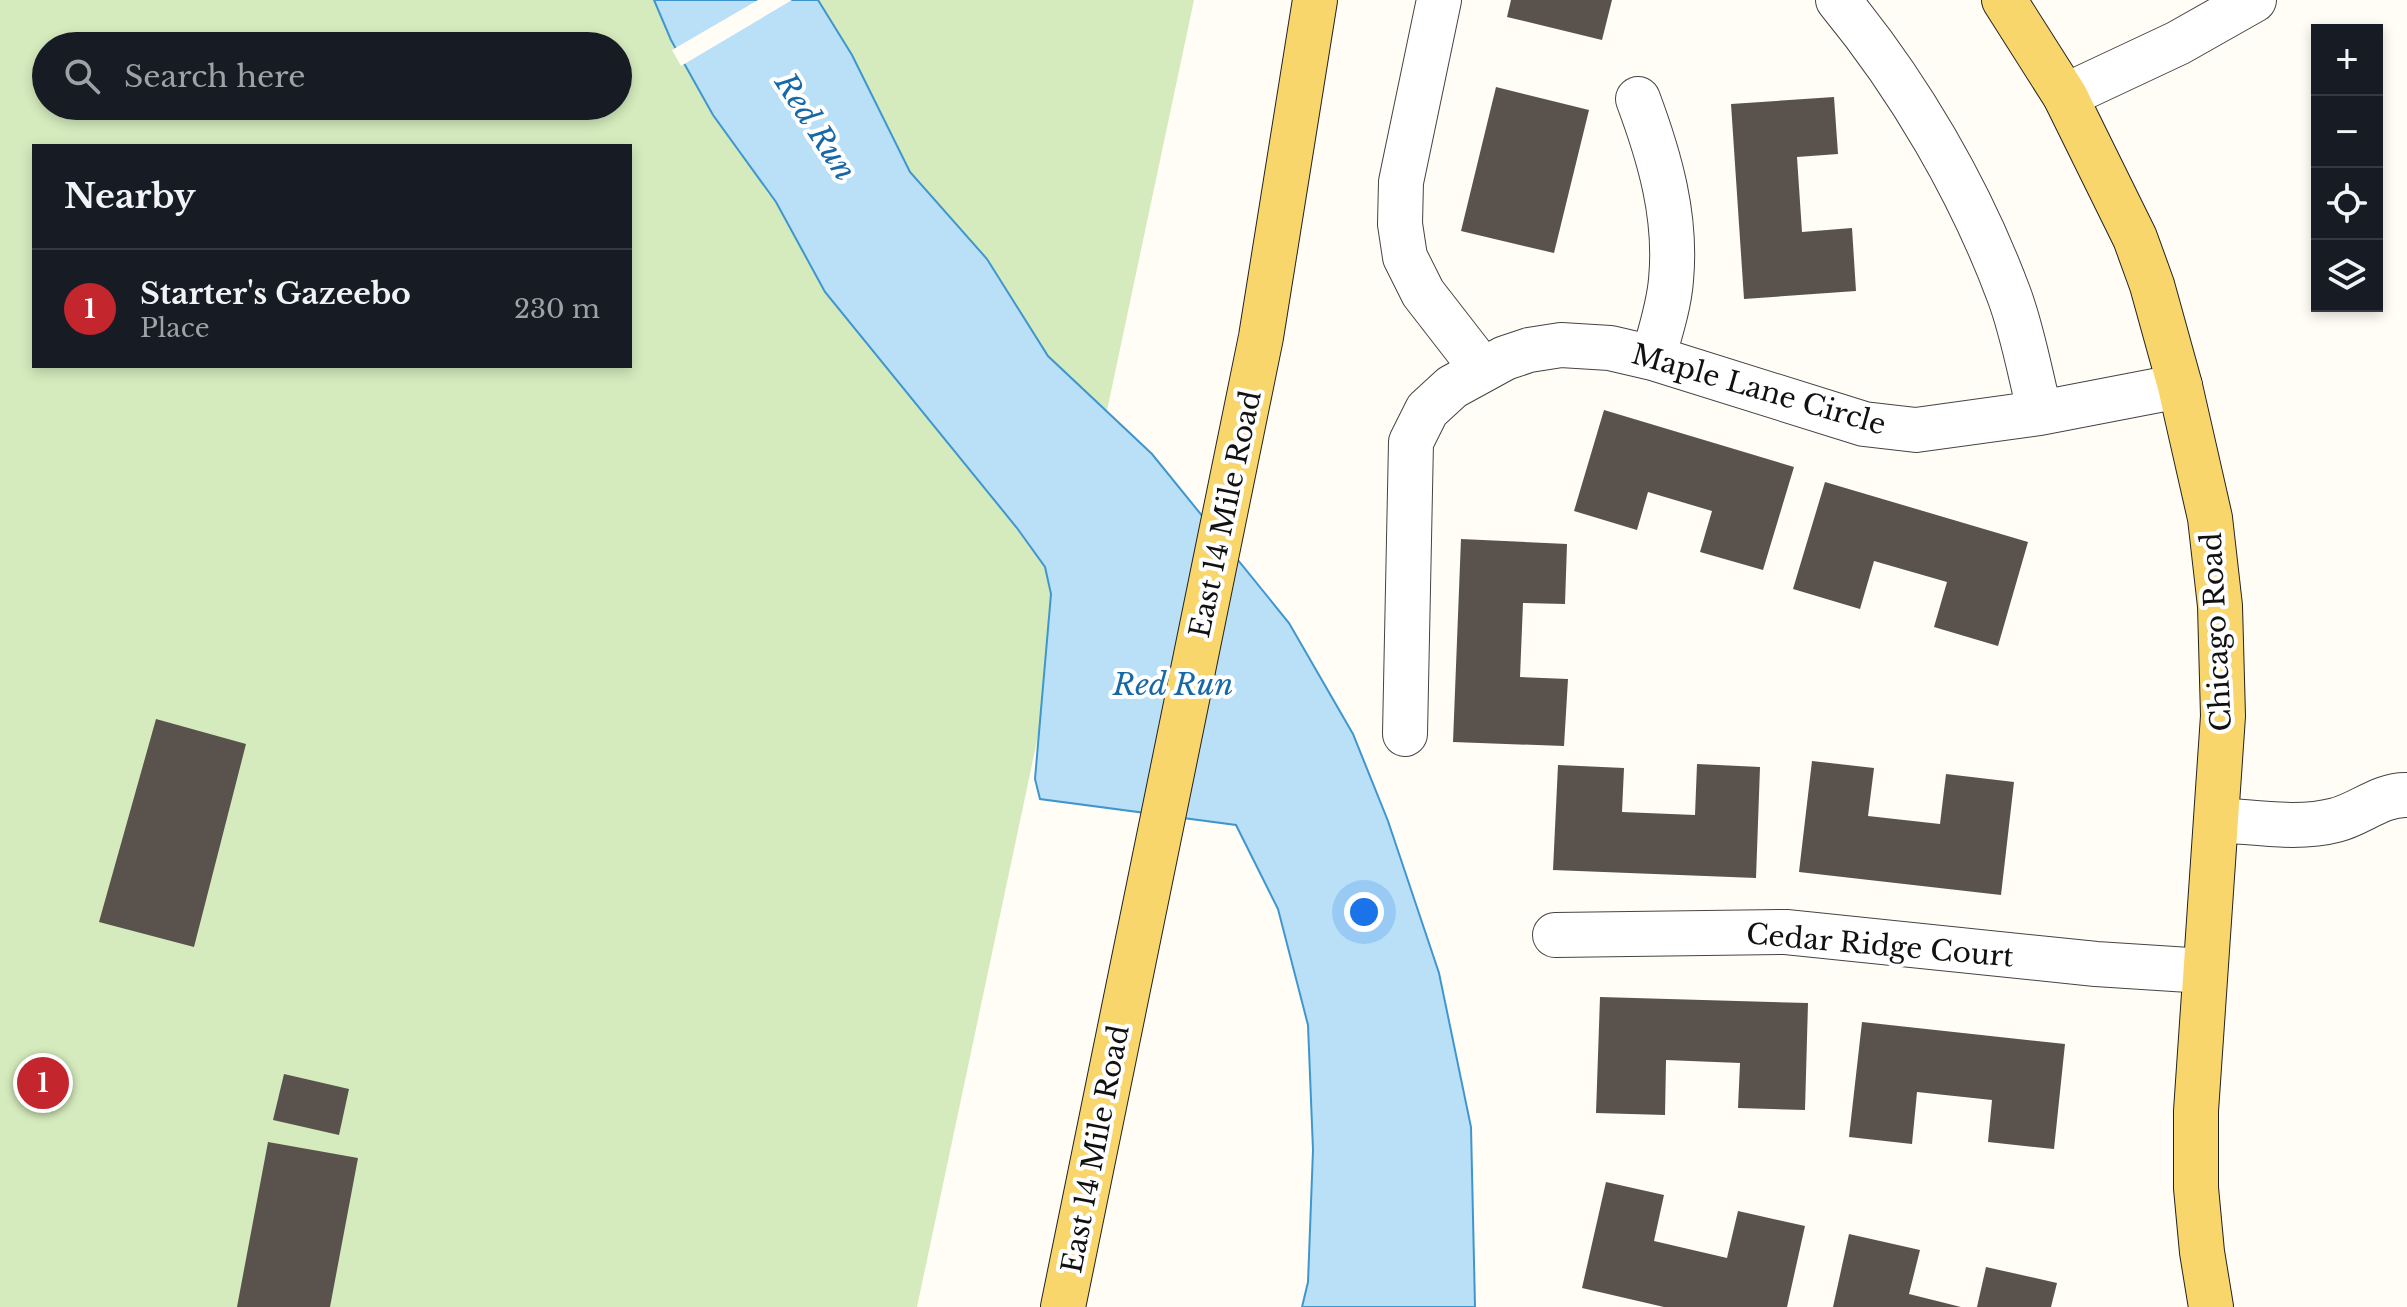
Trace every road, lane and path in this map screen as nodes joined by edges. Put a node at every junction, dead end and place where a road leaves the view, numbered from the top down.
1 (1315, 0) edge
2 (1439, 0) edge
3 (1838, 0) edge
4 (2004, 0) edge
5 (2254, 0) edge
6 (2065, 96) junction
7 (1638, 99) dead end
8 (1653, 358) junction
9 (1482, 369) junction
10 (2180, 386) junction
11 (2040, 413) junction
12 (1405, 734) dead end
13 (2407, 795) edge
14 (2217, 820) junction
15 (1555, 935) dead end
16 (2205, 971) junction
17 (1063, 1307) edge
18 (2211, 1307) edge

1 - 17 main road, East 14 Mile Road
2 - 9 street
3 - 11 street
4 - 6 main road, Chicago Road
5 - 6 street
6 - 10 main road, Chicago Road
7 - 8 street
8 - 9 street, Maple Lane Circle
8 - 11 street, Maple Lane Circle
9 - 12 street, Maple Lane Circle
10 - 11 street, Maple Lane Circle
10 - 14 main road, Chicago Road
13 - 14 street
14 - 16 main road, Chicago Road
15 - 16 street, Cedar Ridge Court
16 - 18 main road, Chicago Road

